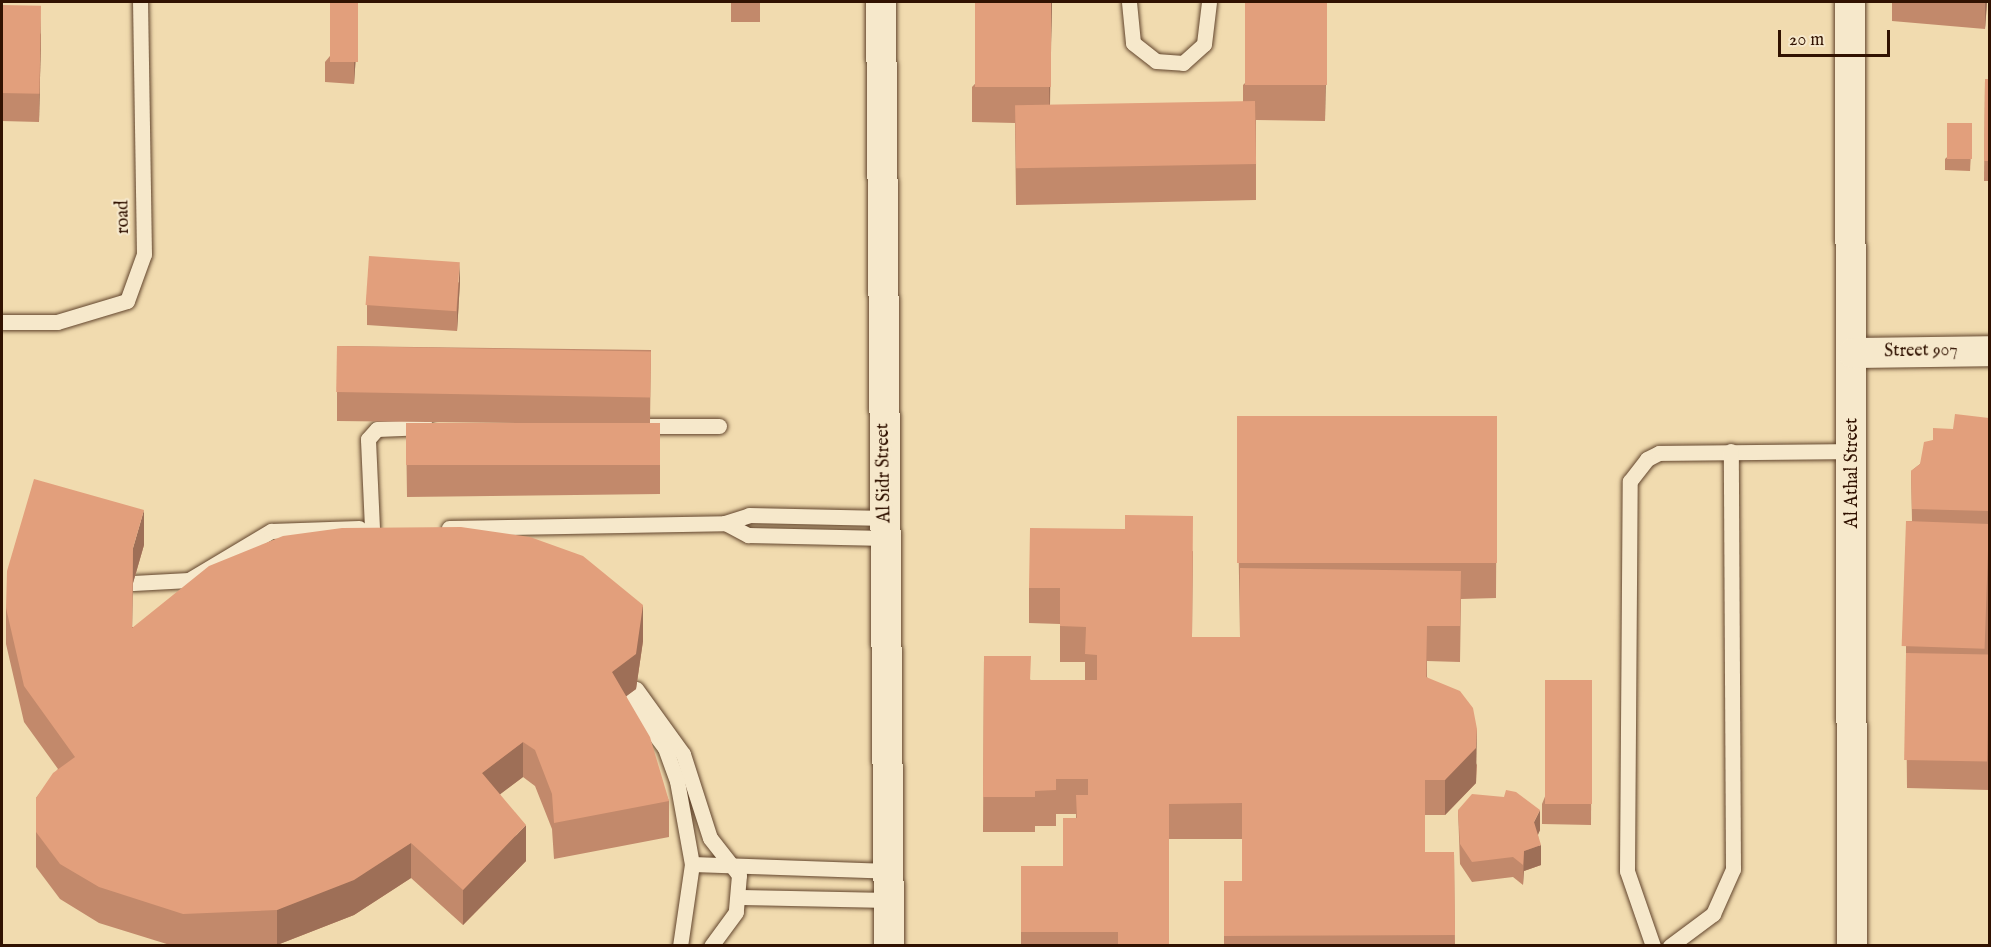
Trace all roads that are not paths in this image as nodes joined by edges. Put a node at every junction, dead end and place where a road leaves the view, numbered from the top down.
1 (140, 2) edge
2 (881, 2) edge
3 (1129, 2) edge
4 (1209, 2) edge
5 (1850, 2) edge
6 (2, 322) edge
7 (1989, 351) edge
8 (1853, 352) junction
9 (624, 426) edge
10 (719, 426) dead end
11 (445, 427) edge
12 (1853, 451) junction
13 (1731, 452) junction
14 (372, 528) junction
15 (395, 528) edge
16 (428, 528) edge
17 (886, 528) junction
18 (133, 583) edge
19 (692, 864) junction
20 (734, 866) junction
21 (889, 871) junction
22 (741, 897) junction
23 (889, 900) junction
24 (680, 945) edge
25 (711, 945) edge
26 (889, 945) edge
27 (1653, 945) edge
28 (1670, 945) edge
29 (1852, 945) edge

1 - 6 lane, road
2 - 17 street, Al Sidr Street
3 - 4 lane
5 - 8 street, Al Athal Street
7 - 8 street, Street 907
8 - 12 street, Al Athal Street
9 - 10 lane
11 - 14 lane
12 - 13 lane
12 - 29 street, Al Athal Street
13 - 27 lane
13 - 28 lane
14 - 15 lane
14 - 18 lane
16 - 17 lane
17 - 21 street, Al Sidr Street
19 - 20 lane
19 - 20 lane
19 - 24 lane
20 - 21 lane
20 - 22 lane
21 - 23 street, Al Sidr Street
22 - 23 lane
22 - 25 lane
23 - 26 street, Al Sidr Street

